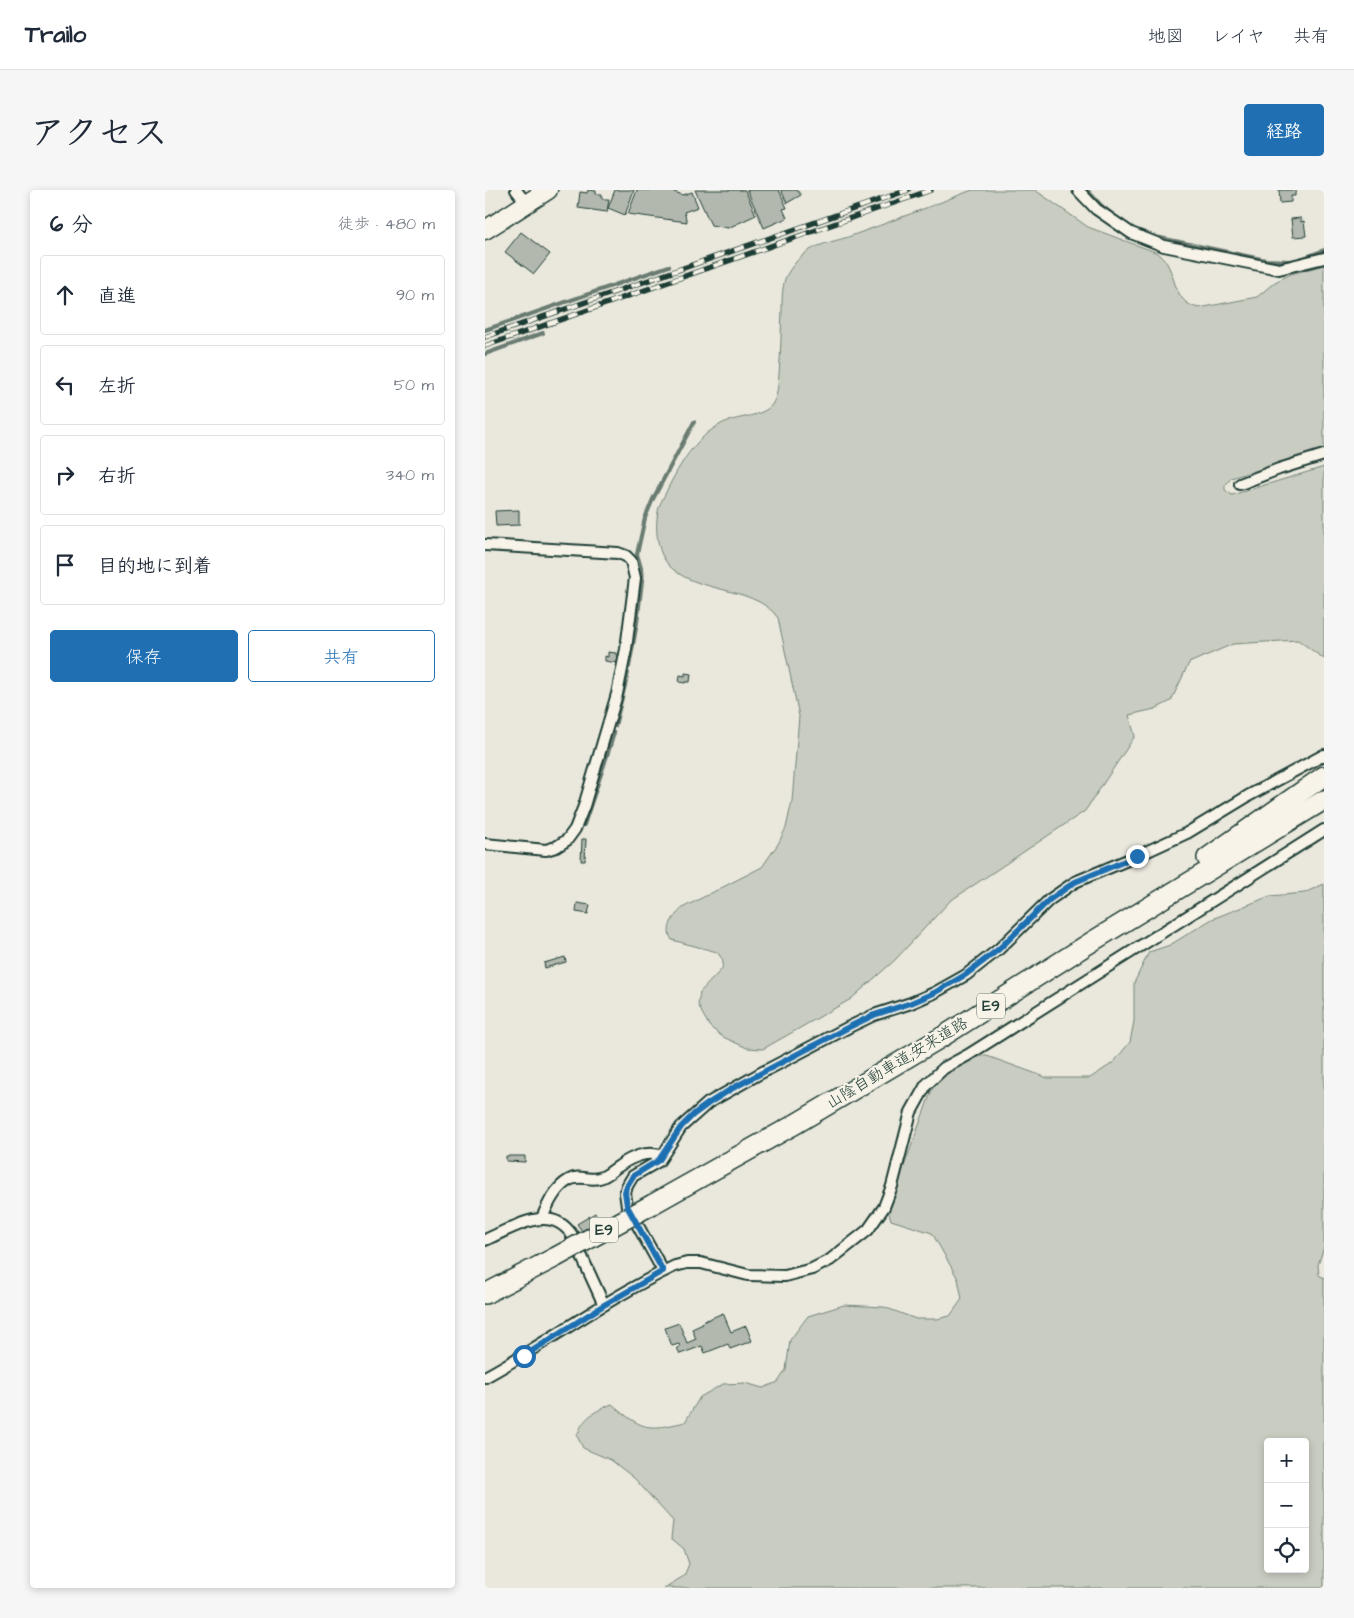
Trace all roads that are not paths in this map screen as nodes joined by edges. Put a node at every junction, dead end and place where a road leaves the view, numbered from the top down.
1 (516, 190) edge
2 (548, 190) edge
3 (1078, 190) edge
4 (527, 204) junction
5 (485, 230) edge
6 (1324, 258) edge
7 (1324, 455) edge
8 (1240, 484) dead end
9 (485, 546) edge
10 (1324, 755) edge
11 (1324, 776) edge
12 (1324, 800) edge
13 (1324, 810) edge
14 (1324, 830) edge
15 (485, 844) edge
16 (1200, 875) junction
17 (1093, 941) junction
18 (663, 1156) junction
19 (542, 1218) junction
20 (485, 1240) edge
21 (663, 1271) junction
22 (485, 1294) edge
23 (604, 1305) junction
24 (485, 1378) edge

1 - 4 street
2 - 4 highway
3 - 6 street
4 - 5 highway
7 - 8 street
9 - 15 street
10 - 18 street
11 - 17 highway
12 - 16 highway, 山陰自動車道;安来道路 / E9
13 - 16 highway
14 - 21 street
16 - 17 highway, 山陰自動車道;安来道路 / E9
17 - 22 highway, 山陰自動車道;安来道路 / E9, bridge
18 - 19 street
18 - 21 street
19 - 20 street
19 - 23 street
21 - 23 street
23 - 24 street

